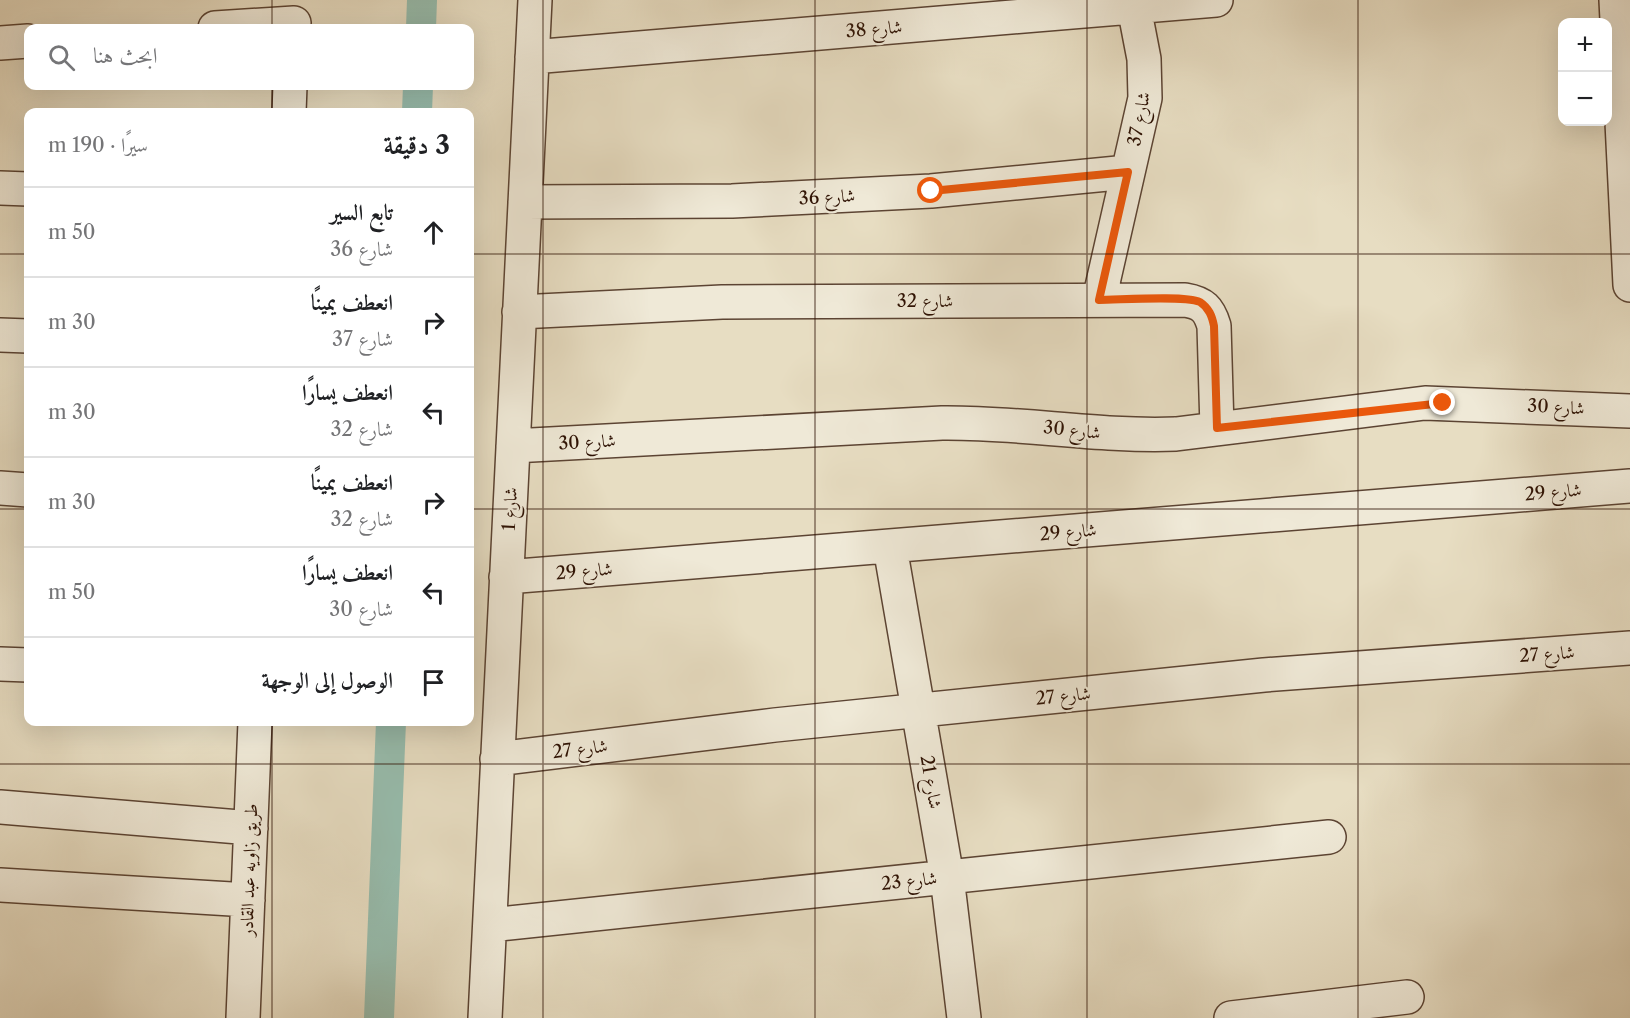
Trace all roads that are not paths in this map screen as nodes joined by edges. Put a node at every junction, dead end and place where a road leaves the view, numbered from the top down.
1 (535, 0) edge
2 (1216, 0) edge
3 (1616, 0) edge
4 (1134, 7) junction
5 (294, 17) edge
6 (244, 24) edge
7 (24, 41) edge
8 (0, 43) edge
9 (532, 57) junction
10 (290, 90) edge
11 (289, 108) edge
12 (1128, 172) junction
13 (0, 188) edge
14 (24, 189) edge
15 (525, 202) junction
16 (1630, 285) edge
17 (1099, 300) junction
18 (519, 312) junction
19 (0, 335) edge
20 (24, 336) edge
21 (1630, 411) edge
22 (1217, 428) junction
23 (513, 446) junction
24 (1630, 486) edge
25 (0, 488) edge
26 (24, 490) edge
27 (890, 547) junction
28 (506, 577) junction
29 (1630, 648) edge
30 (0, 664) edge
31 (24, 665) edge
32 (919, 711) junction
33 (255, 726) edge
34 (497, 759) junction
35 (0, 807) edge
36 (251, 828) junction
37 (1329, 837) dead end
38 (947, 877) junction
39 (0, 885) edge
40 (248, 900) junction
41 (490, 925) junction
42 (1407, 997) dead end
43 (243, 1018) edge
44 (485, 1018) edge
45 (964, 1018) edge
46 (1231, 1018) edge

1 - 9 street, شارع 1
2 - 4 street, شارع 38
3 - 16 street
4 - 9 street, شارع 38
4 - 12 street, شارع 37
5 - 6 street
7 - 8 street
9 - 15 street, شارع 1
10 - 11 street
12 - 15 street, شارع 36
12 - 17 street, شارع 37
13 - 14 street
15 - 18 street, شارع 1
17 - 18 street, شارع 32
17 - 22 street, شارع 32
18 - 23 street, شارع 1
19 - 20 street
21 - 22 street, شارع 30
22 - 23 street, شارع 30
23 - 28 street, شارع 1
24 - 27 street, شارع 29
25 - 26 street
27 - 28 street, شارع 29
27 - 32 street, شارع 21
28 - 34 street, شارع 1
29 - 32 street, شارع 27
30 - 31 street
32 - 34 street, شارع 27
32 - 38 street, شارع 21
33 - 36 street, طريق زاويه عبد القادر
34 - 41 street, شارع 1
35 - 36 street
36 - 40 street, طريق زاويه عبد القادر
37 - 38 street, شارع 23
38 - 41 street, شارع 23
38 - 45 street, شارع 21
39 - 40 street
40 - 43 street, طريق زاويه عبد القادر
41 - 44 street, شارع 1
42 - 46 street

